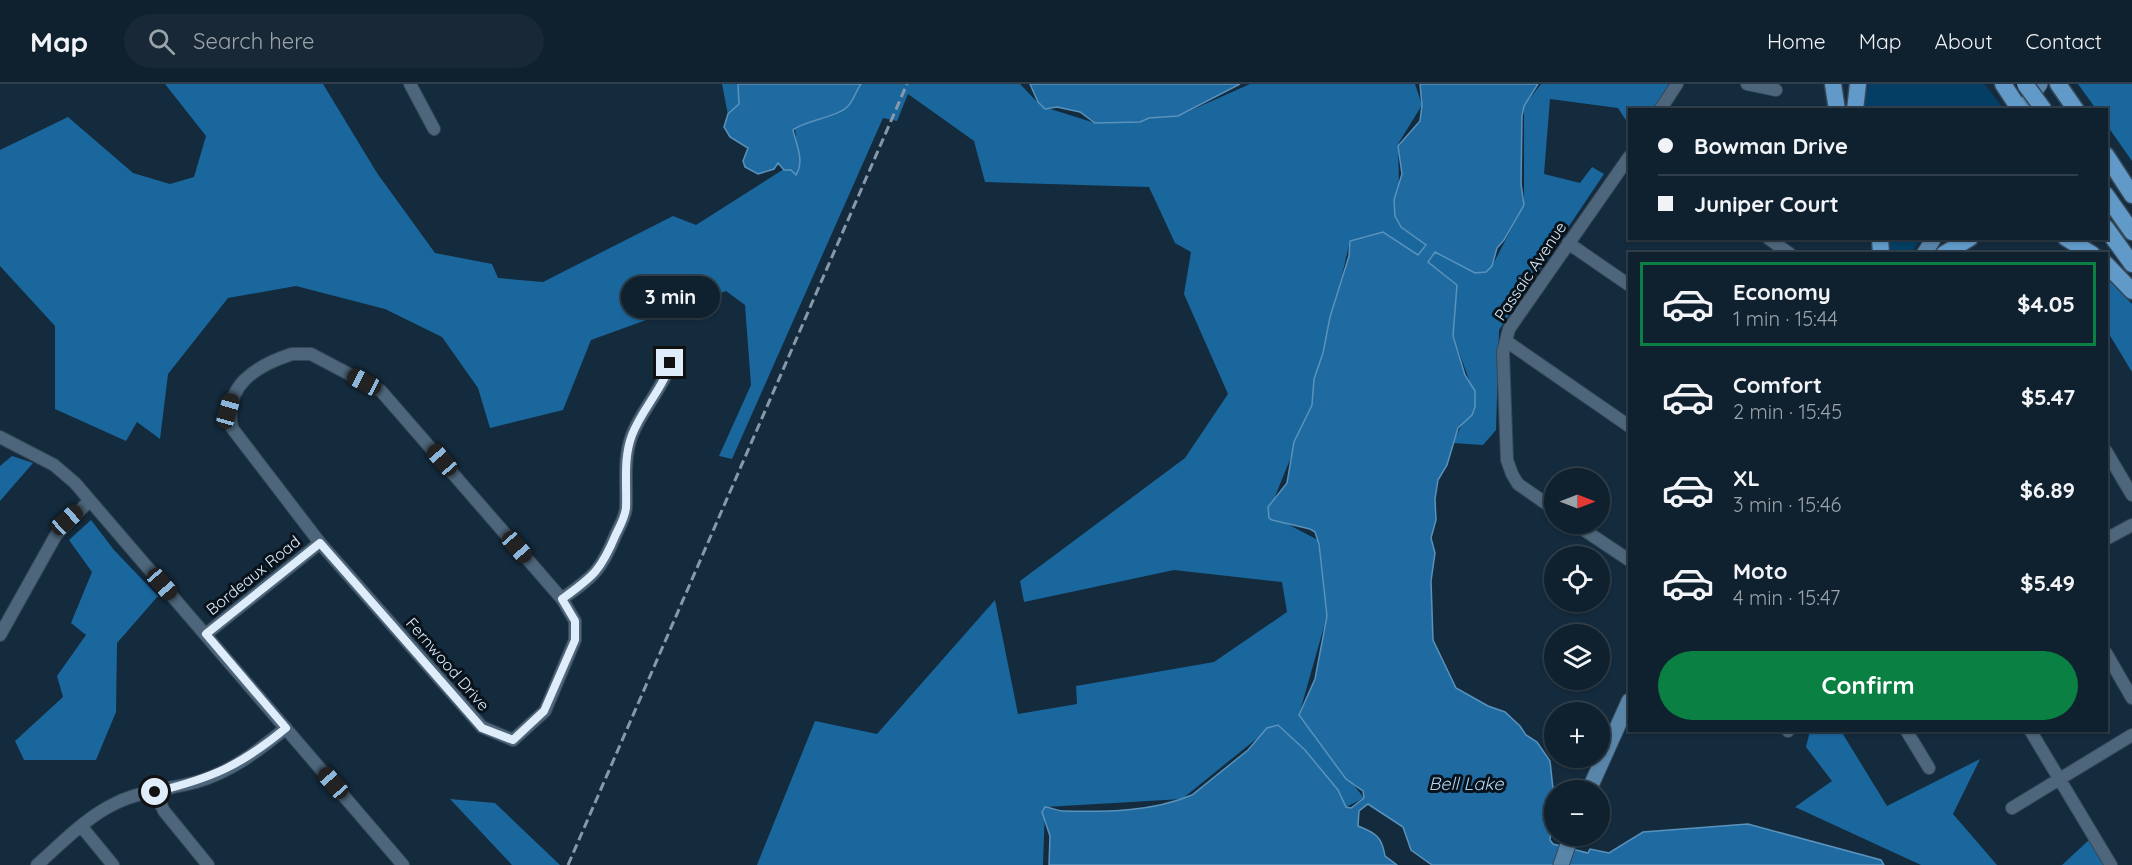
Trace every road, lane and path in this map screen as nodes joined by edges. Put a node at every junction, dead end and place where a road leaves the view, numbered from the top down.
1 (410, 84) edge
2 (1677, 84) edge
3 (1748, 84) edge
4 (1833, 84) edge
5 (1858, 84) edge
6 (2025, 84) edge
7 (2040, 84) edge
8 (2058, 84) edge
9 (2003, 85) edge
10 (1776, 90) dead end
11 (1661, 108) edge
12 (1837, 108) edge
13 (1855, 108) edge
14 (2020, 108) edge
15 (2022, 108) edge
16 (2043, 108) edge
17 (2075, 108) edge
18 (434, 129) dead end
19 (1628, 158) edge
20 (2108, 158) edge
21 (2132, 195) edge
22 (2108, 198) edge
23 (2108, 231) edge
24 (2132, 232) edge
25 (1771, 240) edge
26 (1967, 240) edge
27 (2070, 240) edge
28 (1568, 243) junction
29 (1787, 252) edge
30 (1947, 252) edge
31 (2089, 252) edge
32 (2132, 264) edge
33 (2108, 266) edge
34 (1628, 284) edge
35 (2132, 291) edge
36 (1506, 341) junction
37 (670, 363) dead end
38 (1628, 425) edge
39 (0, 437) edge
40 (2108, 453) edge
41 (2132, 495) edge
42 (89, 501) junction
43 (1544, 502) edge
44 (2132, 525) edge
45 (1590, 534) edge
46 (2108, 538) edge
47 (320, 543) junction
48 (1628, 559) edge
49 (562, 599) junction
50 (206, 634) junction
51 (0, 635) edge
52 (2108, 656) edge
53 (2132, 698) edge
54 (1628, 703) edge
55 (286, 728) junction
56 (1907, 732) edge
57 (2031, 732) edge
58 (2132, 735) edge
59 (1929, 768) dead end
60 (2058, 779) junction
61 (1593, 780) edge
62 (155, 792) junction
63 (2012, 808) dead end
64 (81, 826) junction
65 (1567, 846) edge
66 (37, 865) edge
67 (112, 865) edge
68 (208, 865) edge
69 (403, 865) edge
70 (1561, 865) edge
71 (2111, 865) edge

1 - 18 street
2 - 11 street
3 - 10 street
4 - 12 highway
5 - 13 highway
6 - 16 highway, bridge
7 - 15 main road
8 - 17 highway
9 - 14 highway
19 - 28 street, Passaic Avenue
20 - 21 highway
22 - 24 highway
23 - 32 highway
25 - 29 street
26 - 30 highway
27 - 31 highway
28 - 34 street
28 - 36 street, Passaic Avenue
33 - 35 highway
36 - 38 street, Passaic Avenue
36 - 43 street
37 - 49 street
39 - 42 street
40 - 41 street
42 - 50 street
42 - 51 street
44 - 46 street
45 - 48 street
47 - 49 street, Fernwood Drive
47 - 49 street, Fernwood Drive
47 - 50 street, Bordeaux Road
50 - 55 street
52 - 53 street
54 - 61 main road
55 - 62 street
55 - 69 street
56 - 59 street
57 - 60 street
58 - 60 street
60 - 63 street
60 - 71 street
62 - 64 street
62 - 68 street
64 - 66 street
64 - 67 street
65 - 70 main road

